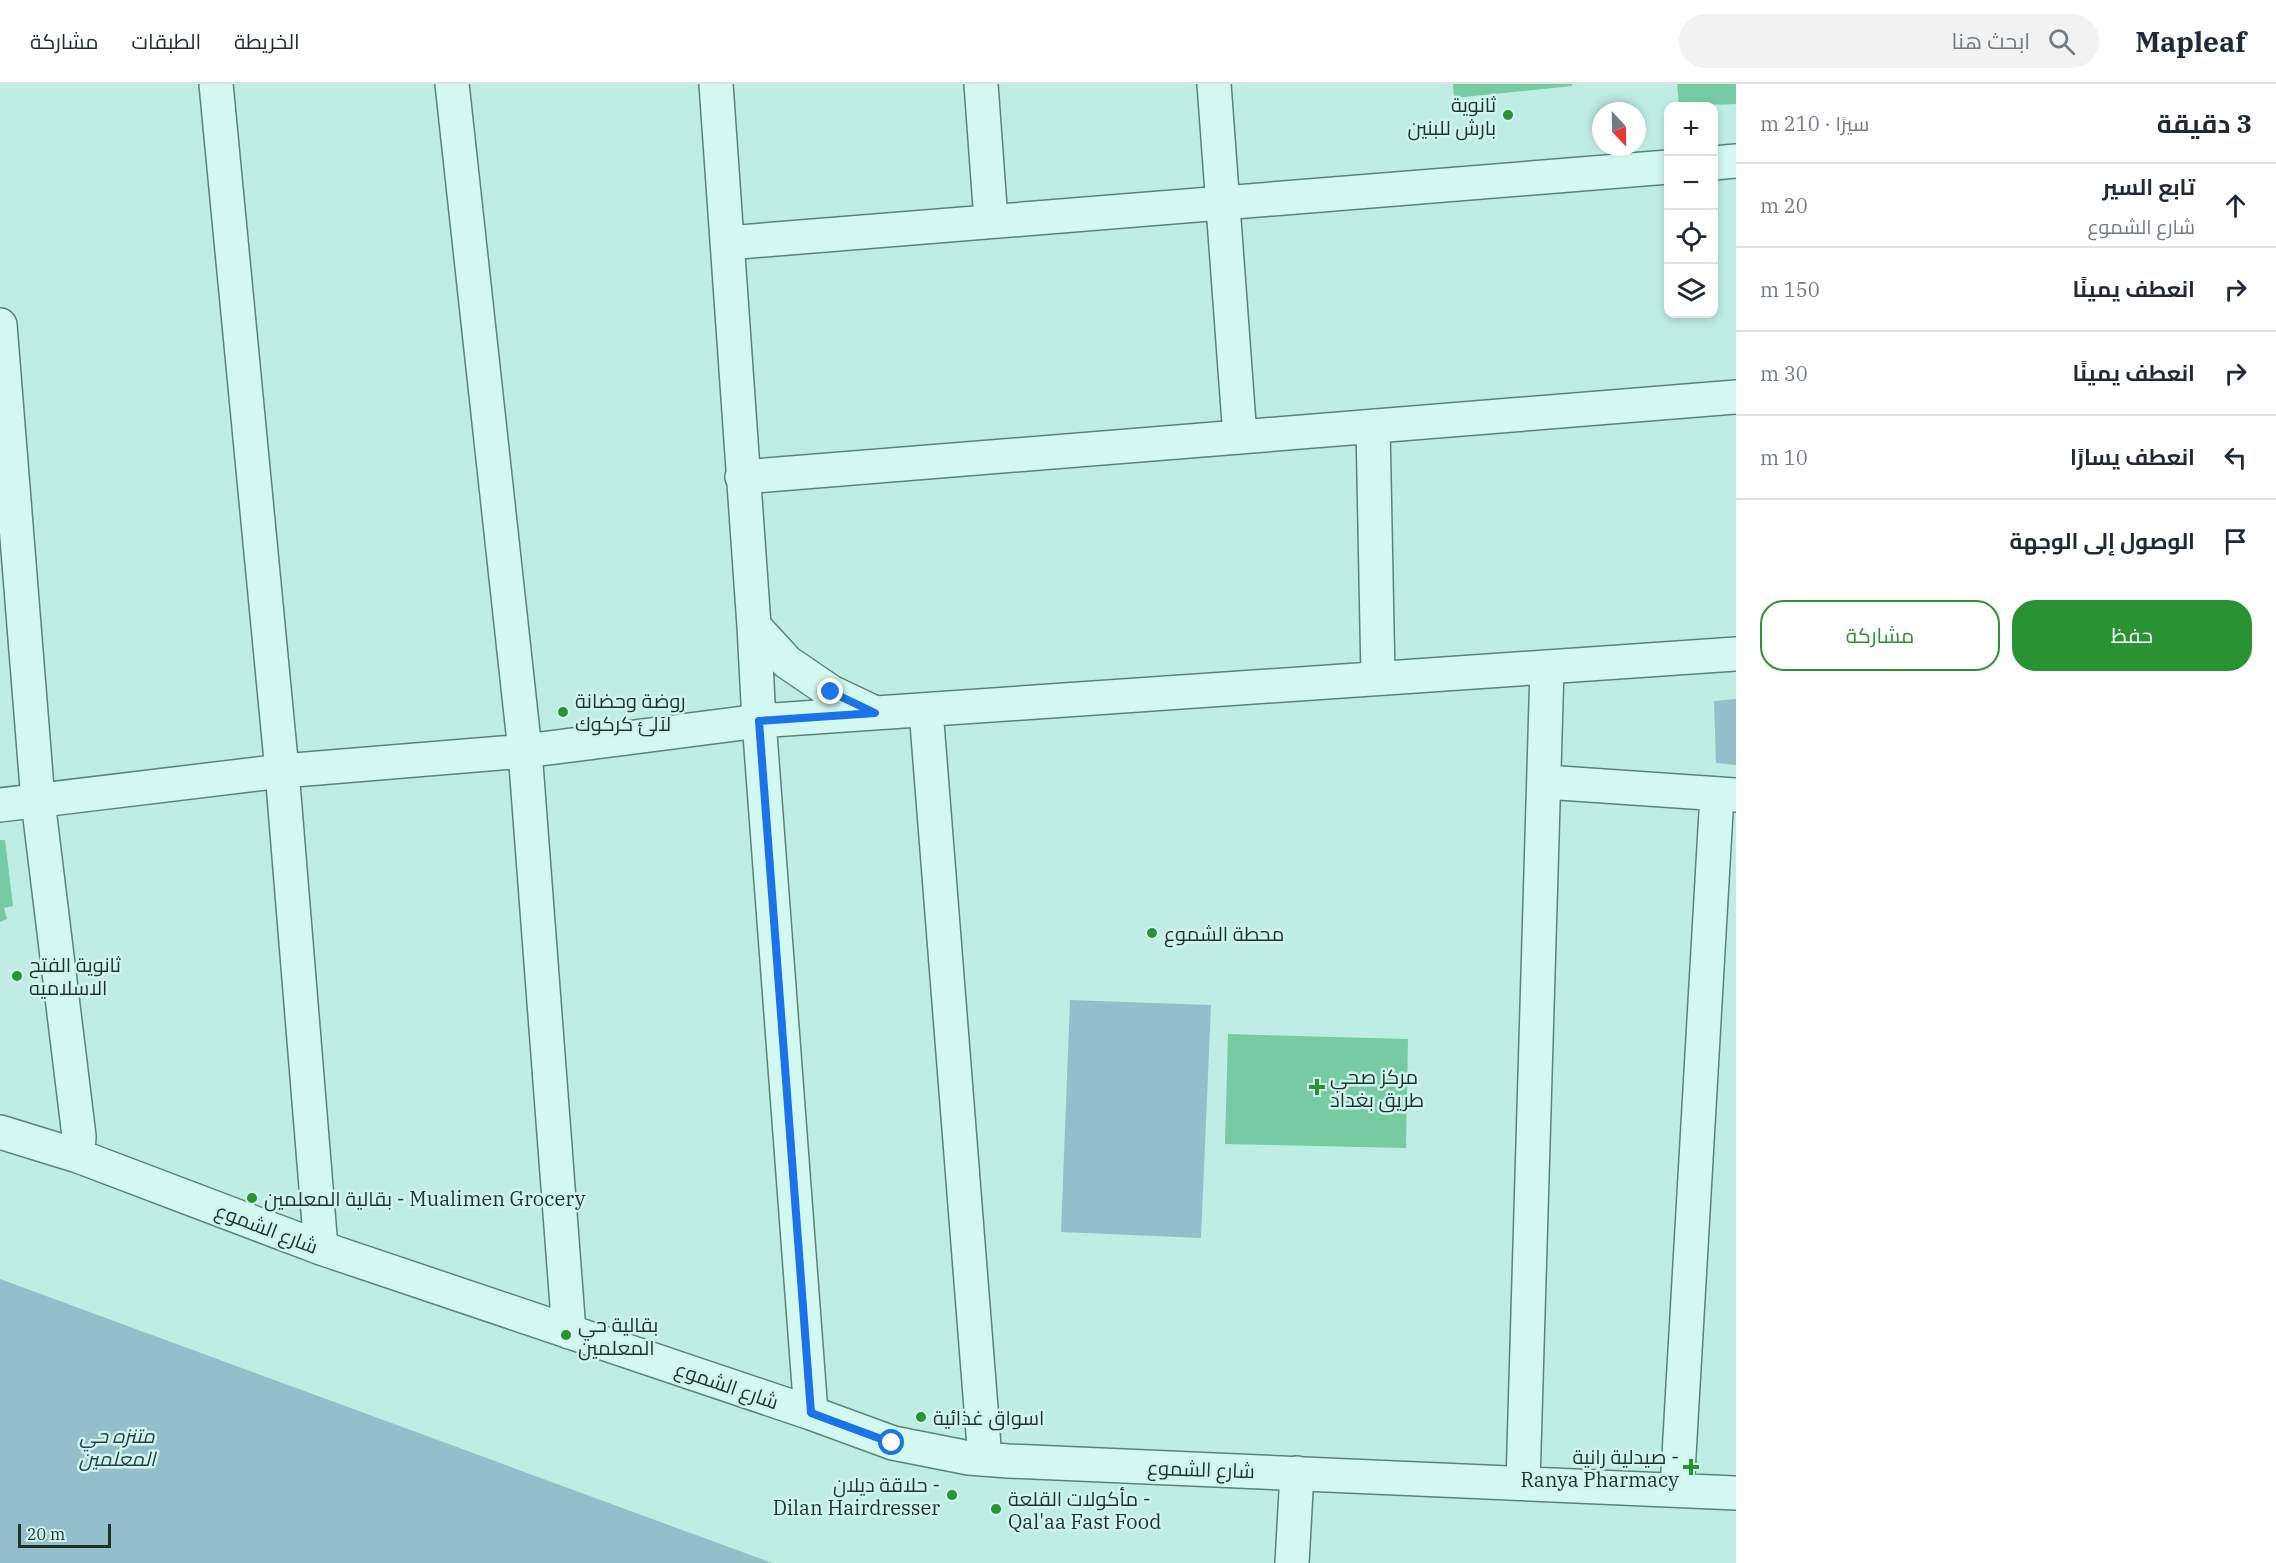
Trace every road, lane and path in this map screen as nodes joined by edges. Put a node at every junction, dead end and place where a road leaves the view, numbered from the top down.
1 (216, 84) edge
2 (452, 84) edge
3 (716, 84) edge
4 (981, 84) edge
5 (1214, 84) edge
6 (1736, 161) edge
7 (1718, 163) edge
8 (1664, 167) edge
9 (1223, 203) junction
10 (991, 221) junction
11 (727, 243) junction
12 (0, 325) edge
13 (1736, 397) edge
14 (1373, 426) junction
15 (1239, 437) junction
16 (742, 477) junction
17 (754, 626) junction
18 (1736, 654) edge
19 (1547, 668) junction
20 (1378, 678) junction
21 (926, 710) junction
22 (875, 713) junction
23 (759, 721) junction
24 (525, 751) junction
25 (282, 771) junction
26 (1545, 782) junction
27 (1726, 795) edge
28 (38, 801) junction
29 (0, 805) edge
30 (0, 1132) edge
31 (78, 1156) junction
32 (321, 1248) junction
33 (569, 1332) junction
34 (811, 1413) junction
35 (985, 1459) junction
36 (1298, 1473) junction
37 (1523, 1483) junction
38 (1677, 1490) junction
39 (1736, 1493) edge
40 (1292, 1563) edge

1 - 25 street
2 - 24 street
3 - 11 street
4 - 10 street
5 - 9 street
6 - 7 street
8 - 9 street
9 - 10 street
9 - 15 street
10 - 11 street
11 - 16 street
12 - 28 street
13 - 14 street
14 - 15 street
14 - 20 street
15 - 16 street
16 - 17 street
17 - 22 street
17 - 23 street
18 - 19 street
19 - 20 street
19 - 26 street
20 - 21 street
21 - 22 street
21 - 35 street
22 - 23 street
23 - 24 street
23 - 34 street
24 - 25 street
24 - 33 street
25 - 28 street
25 - 32 street
26 - 27 street
26 - 37 street
27 - 38 street
28 - 29 street
28 - 31 street
30 - 31 street, شارع الشموع
31 - 32 street, شارع الشموع
32 - 33 street, شارع الشموع
33 - 34 street, شارع الشموع
34 - 35 street, شارع الشموع
35 - 36 street, شارع الشموع
36 - 37 street, شارع الشموع
36 - 40 street
37 - 38 street, شارع الشموع
38 - 39 street, شارع الشموع

